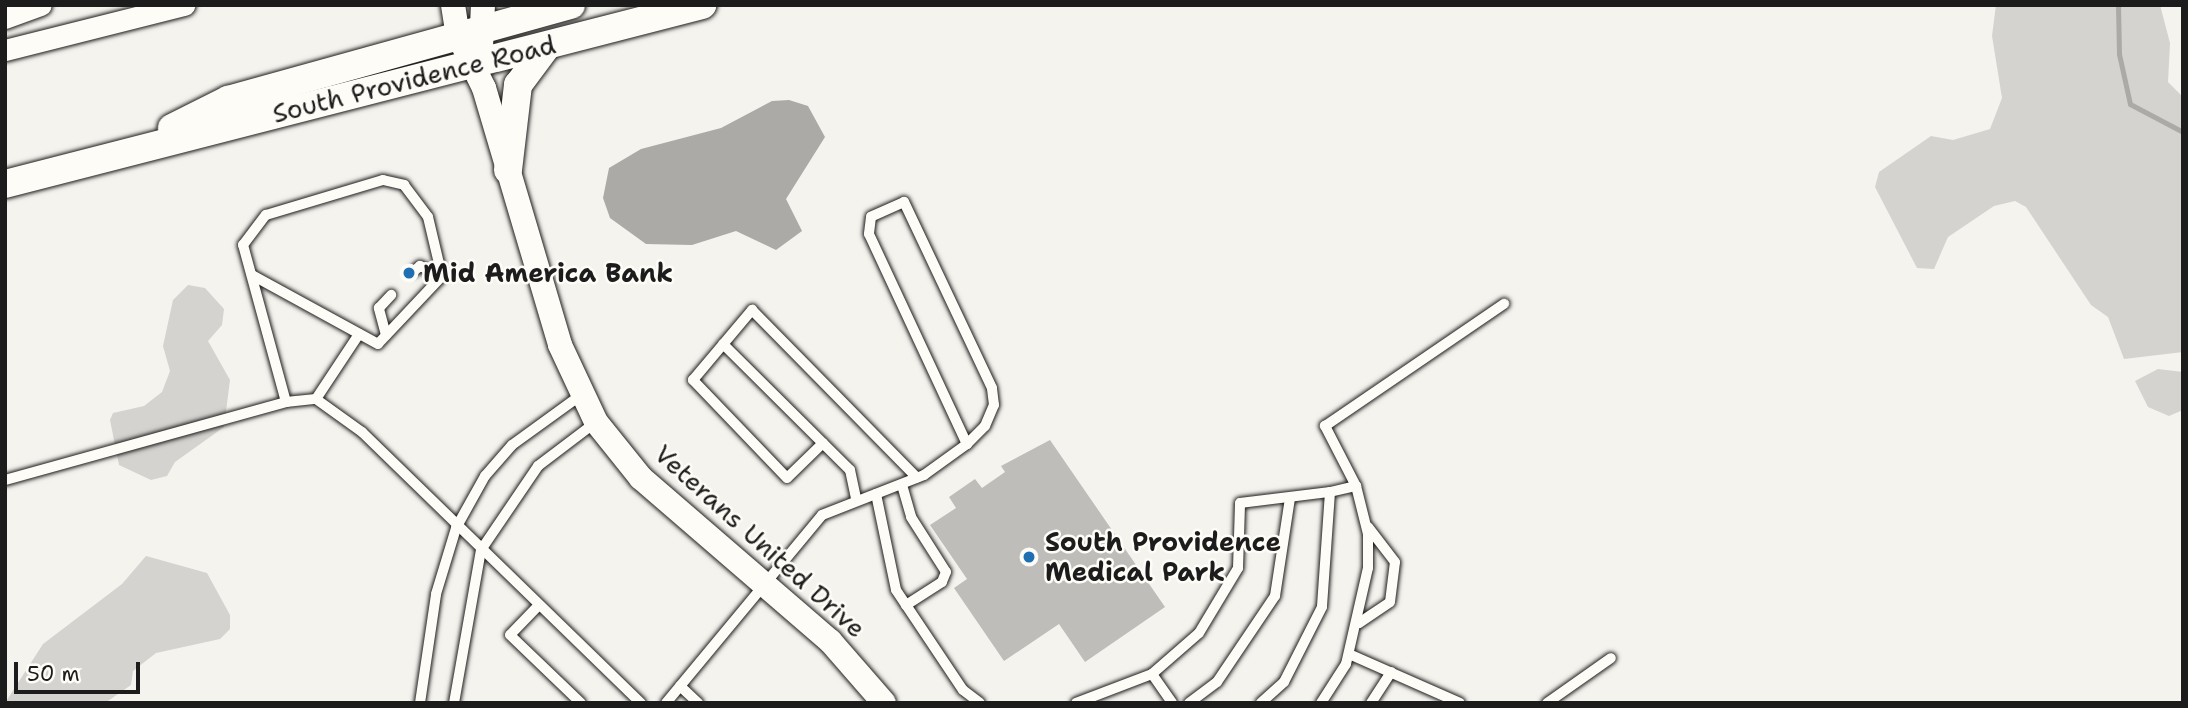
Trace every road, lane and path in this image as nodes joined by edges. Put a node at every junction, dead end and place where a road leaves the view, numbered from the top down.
1 (41, 5) edge
2 (453, 5) edge
3 (571, 5) edge
4 (702, 5) edge
5 (176, 6) edge
6 (484, 17) edge
7 (5, 18) edge
8 (457, 35) junction
9 (547, 46) junction
10 (5, 50) edge
11 (477, 65) junction
12 (125, 151) junction
13 (509, 170) junction
14 (5, 184) edge
15 (414, 271) dead end
16 (252, 275) junction
17 (442, 276) junction
18 (391, 295) dead end
19 (1504, 304) dead end
20 (359, 334) junction
21 (386, 335) junction
22 (723, 344) junction
23 (582, 396) junction
24 (316, 400) junction
25 (286, 402) junction
26 (596, 422) junction
27 (823, 443) junction
28 (967, 444) junction
29 (918, 478) junction
30 (5, 480) edge
31 (902, 485) junction
32 (1356, 486) junction
33 (1330, 492) junction
34 (876, 494) junction
35 (1290, 498) junction
36 (856, 499) junction
37 (1366, 526) junction
38 (456, 528) junction
39 (481, 550) junction
40 (764, 587) junction
41 (906, 605) junction
42 (537, 606) junction
43 (1359, 623) junction
44 (1349, 654) junction
45 (1611, 658) dead end
46 (1391, 672) junction
47 (1152, 674) junction
48 (681, 686) junction
49 (1435, 692) junction
50 (420, 703) edge
51 (454, 703) edge
52 (581, 703) edge
53 (641, 703) edge
54 (667, 703) edge
55 (698, 703) edge
56 (884, 703) edge
57 (980, 703) edge
58 (1076, 703) edge
59 (1172, 703) edge
60 (1189, 703) edge
61 (1261, 703) edge
62 (1321, 703) edge
63 (1371, 703) edge
64 (1427, 703) edge
65 (1460, 703) edge
66 (1547, 703) edge

1 - 7 street
2 - 8 street
3 - 6 main road, South Providence Road
4 - 9 main road, South Providence Road
5 - 10 street
6 - 8 main road, South Providence Road
6 - 11 street
8 - 11 street
8 - 12 main road, South Providence Road
9 - 11 main road, South Providence Road
9 - 13 main road
11 - 12 main road, South Providence Road
11 - 13 street, Veterans United Drive
12 - 14 main road, South Providence Road
13 - 23 street, Veterans United Drive
15 - 17 lane
16 - 17 lane
16 - 20 lane
16 - 25 lane
17 - 21 lane
18 - 21 lane
19 - 32 lane
20 - 21 lane
20 - 24 lane
22 - 27 lane
22 - 27 lane
22 - 29 lane
23 - 26 street, Veterans United Drive
23 - 38 lane
24 - 25 lane
24 - 38 lane
25 - 30 lane
26 - 39 lane
26 - 40 street, Veterans United Drive
27 - 36 lane
28 - 28 lane
28 - 29 lane
29 - 31 lane
31 - 34 lane
31 - 41 lane
32 - 33 lane
32 - 37 lane
33 - 35 lane
33 - 61 lane
34 - 36 lane
34 - 41 lane
35 - 47 lane
35 - 60 lane
36 - 40 lane
37 - 43 lane
37 - 43 lane
38 - 39 lane
38 - 50 lane
39 - 42 lane
39 - 51 lane
40 - 48 lane
40 - 56 street, Veterans United Drive
41 - 57 lane
42 - 52 lane
42 - 53 lane
43 - 44 lane
44 - 46 lane
44 - 62 lane
45 - 66 lane
46 - 49 lane
46 - 63 lane
47 - 58 lane
47 - 59 lane
48 - 54 lane
48 - 55 lane
49 - 64 lane
49 - 65 lane

